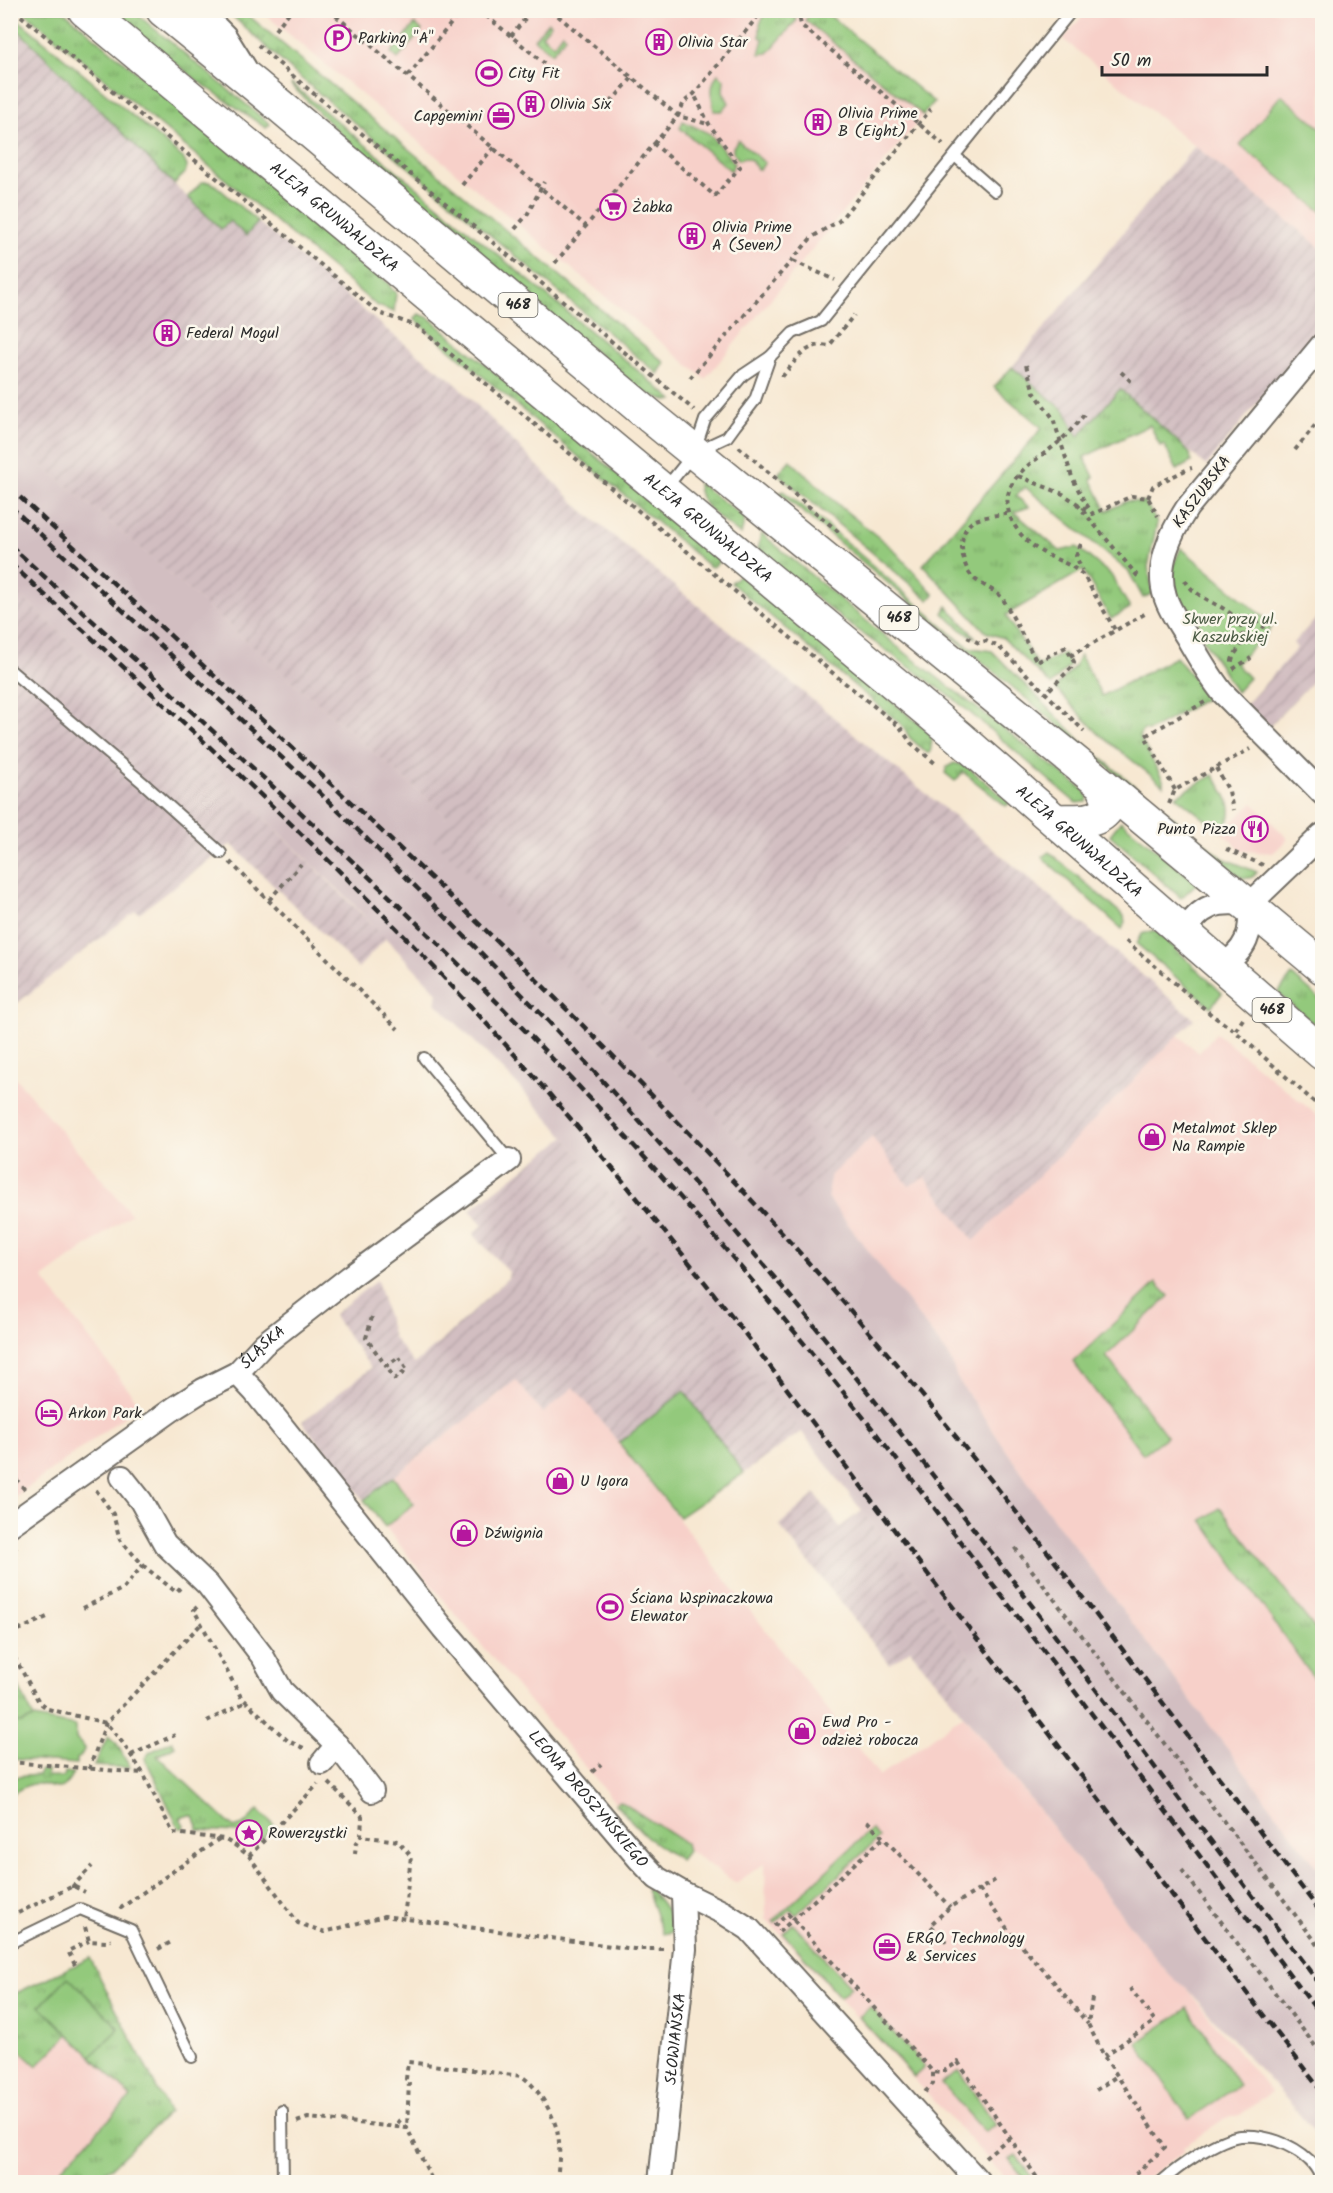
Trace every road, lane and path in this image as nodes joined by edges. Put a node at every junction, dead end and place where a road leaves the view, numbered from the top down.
1 (14, 10) edge
2 (86, 10) edge
3 (163, 10) edge
4 (199, 10) edge
5 (291, 10) edge
6 (329, 10) edge
7 (462, 10) edge
8 (479, 10) edge
9 (532, 10) edge
10 (551, 10) edge
11 (763, 10) edge
12 (798, 10) edge
13 (1072, 10) edge
14 (275, 30) dead end
15 (511, 36) junction
16 (252, 40) dead end
17 (544, 63) dead end
18 (408, 76) junction
19 (632, 78) junction
20 (255, 85) junction
21 (694, 94) junction
22 (611, 102) dead end
23 (931, 109) dead end
24 (678, 116) junction
25 (709, 124) junction
26 (918, 124) junction
27 (937, 139) dead end
28 (654, 144) junction
29 (494, 147) junction
30 (956, 156) junction
31 (542, 184) junction
32 (462, 185) dead end
33 (995, 191) dead end
34 (586, 226) junction
35 (515, 229) dead end
36 (793, 261) junction
37 (555, 263) dead end
38 (849, 286) junction
39 (854, 315) dead end
40 (1323, 345) edge
41 (770, 357) junction
42 (1026, 365) dead end
43 (1121, 372) dead end
44 (690, 378) dead end
45 (780, 379) dead end
46 (1134, 384) dead end
47 (1084, 415) dead end
48 (1323, 417) edge
49 (705, 420) junction
50 (727, 437) junction
51 (1061, 440) junction
52 (1295, 450) dead end
53 (694, 453) junction
54 (1198, 468) dead end
55 (1020, 474) junction
56 (664, 490) junction
57 (1148, 498) dead end
58 (1077, 504) junction
59 (1108, 507) dead end
60 (1007, 514) junction
61 (1093, 514) junction
62 (846, 537) dead end
63 (1081, 543) dead end
64 (1182, 573) dead end
65 (1084, 576) junction
66 (1143, 582) dead end
67 (1150, 611) dead end
68 (1239, 621) junction
69 (1265, 628) dead end
70 (1115, 630) junction
71 (959, 633) dead end
72 (1070, 656) junction
73 (1251, 658) dead end
74 (1233, 669) junction
75 (10, 670) edge
76 (1240, 677) dead end
77 (1046, 693) junction
78 (1207, 702) dead end
79 (1086, 734) dead end
80 (1248, 750) dead end
81 (936, 764) dead end
82 (1216, 768) junction
83 (1103, 784) junction
84 (1175, 790) junction
85 (1323, 793) edge
86 (1161, 797) dead end
87 (1169, 804) junction
88 (1233, 810) dead end
89 (1178, 811) dead end
90 (1057, 821) junction
91 (1323, 835) edge
92 (1223, 847) dead end
93 (221, 853) joint
94 (301, 864) dead end
95 (1265, 866) dead end
96 (269, 900) junction
97 (1249, 905) junction
98 (1184, 933) junction
99 (1126, 941) dead end
100 (1221, 966) junction
101 (1323, 967) edge
102 (1248, 1012) dead end
103 (398, 1029) dead end
104 (1235, 1032) junction
105 (1323, 1053) edge
106 (424, 1058) dead end
107 (1323, 1109) edge
108 (509, 1160) joint
109 (372, 1317) dead end
110 (386, 1366) junction
111 (237, 1373) junction
112 (10, 1472) edge
113 (122, 1477) dead end
114 (29, 1495) dead end
115 (12, 1520) edge
116 (1015, 1548) dead end
117 (143, 1565) dead end
118 (83, 1608) dead end
119 (47, 1617) dead end
120 (10, 1634) edge
121 (10, 1649) edge
122 (246, 1702) junction
123 (207, 1721) dead end
124 (106, 1723) junction
125 (175, 1735) dead end
126 (131, 1755) junction
127 (328, 1756) junction
128 (10, 1762) edge
129 (89, 1769) junction
130 (143, 1773) junction
131 (372, 1791) dead end
132 (867, 1821) dead end
133 (361, 1836) junction
134 (219, 1838) junction
135 (883, 1838) junction
136 (355, 1854) dead end
137 (249, 1856) junction
138 (92, 1866) dead end
139 (1182, 1870) dead end
140 (997, 1879) dead end
141 (73, 1886) junction
142 (979, 1890) junction
143 (683, 1893) junction
144 (92, 1895) dead end
145 (112, 1904) dead end
146 (950, 1907) junction
147 (10, 1917) edge
148 (404, 1919) junction
149 (793, 1919) junction
150 (770, 1929) dead end
151 (780, 1931) dead end
152 (89, 1941) dead end
153 (173, 1941) dead end
154 (947, 1942) dead end
155 (10, 1943) edge
156 (663, 1949) dead end
157 (154, 1950) dead end
158 (1323, 1950) edge
159 (75, 1965) dead end
160 (1130, 1988) dead end
161 (1092, 1998) dead end
162 (1088, 2024) junction
163 (1323, 2055) edge
164 (1104, 2056) junction
165 (192, 2057) dead end
166 (408, 2062) junction
167 (401, 2066) dead end
168 (933, 2072) junction
169 (1117, 2076) junction
170 (1096, 2090) dead end
171 (922, 2094) dead end
172 (282, 2111) dead end
173 (397, 2120) dead end
174 (293, 2125) dead end
175 (407, 2128) junction
176 (1011, 2136) junction
177 (982, 2160) dead end
178 (1323, 2179) edge
179 (283, 2182) edge
180 (433, 2182) edge
181 (557, 2182) edge
182 (660, 2182) edge
183 (979, 2182) edge
184 (1040, 2182) edge
185 (1127, 2182) edge
186 (1161, 2182) edge

1 - 81 path
2 - 56 main road, ALEJA GRUNWALDZKA / 468
3 - 20 main road, 468
4 - 20 street
5 - 14 path
6 - 18 path
7 - 18 path
8 - 15 path
9 - 15 path
10 - 19 path
11 - 21 path
12 - 26 path
13 - 30 lane
15 - 17 path
16 - 49 path
18 - 29 path
19 - 22 path
19 - 24 path
20 - 53 main road, 468
21 - 24 path
21 - 25 path
23 - 26 path
24 - 25 path
24 - 28 path
25 - 28 path
26 - 27 path
26 - 36 path
28 - 34 path
29 - 31 path
29 - 32 path
30 - 33 lane
30 - 38 lane
31 - 34 path
31 - 35 path
34 - 37 path
36 - 38 path
36 - 44 path
38 - 41 lane
39 - 45 path
40 - 85 street, KASZUBSKA
41 - 49 lane
41 - 50 lane
42 - 51 path
43 - 46 path
47 - 51 path
48 - 52 path
49 - 53 lane
50 - 53 lane
50 - 62 path
51 - 55 path
51 - 61 path
53 - 56 lane
53 - 83 main road, 468
54 - 57 path
55 - 58 path
55 - 60 path
56 - 90 main road, ALEJA GRUNWALDZKA / 468
58 - 61 path
58 - 66 path
59 - 61 path
60 - 65 path
60 - 72 path
63 - 65 path
64 - 68 path
65 - 70 path
67 - 70 path
68 - 69 path
68 - 74 path
70 - 72 path
71 - 77 path
72 - 77 path
73 - 74 path
74 - 76 path
75 - 93 lane
77 - 79 path
78 - 84 path
80 - 82 path
82 - 84 path
82 - 88 path
83 - 90 main road
83 - 97 main road, 468
84 - 87 path
86 - 87 path
87 - 89 path
90 - 98 main road, ALEJA GRUNWALDZKA / 468
91 - 97 street
92 - 95 path
93 - 96 path
94 - 96 path
96 - 103 path
97 - 98 street
97 - 100 street
97 - 101 main road, 468
98 - 100 main road, ALEJA GRUNWALDZKA / 468
99 - 104 path
100 - 105 main road, ALEJA GRUNWALDZKA / 468
102 - 104 path
104 - 107 path
106 - 108 lane
108 - 111 street, ŚLĄSKA
109 - 110 path
110 - 110 path
111 - 115 street, ŚLĄSKA
111 - 143 street, LEONA DROSZYŃSKIEGO
112 - 114 path
113 - 127 street
116 - 158 path
117 - 118 path
119 - 120 path
121 - 124 path
122 - 123 path
122 - 124 path
122 - 127 path
124 - 126 path
124 - 129 path
125 - 126 path
126 - 130 path
127 - 131 street
128 - 129 path
129 - 130 path
130 - 134 path
132 - 135 path
133 - 136 path
133 - 137 path
133 - 148 path
134 - 137 path
134 - 145 path
135 - 146 path
135 - 149 path
137 - 148 path
138 - 141 path
139 - 163 path
140 - 142 path
141 - 144 path
141 - 147 path
142 - 146 path
142 - 162 path
143 - 182 street, SŁOWIAŃSKA
143 - 183 street, LEONA DROSZYŃSKIEGO
146 - 154 path
148 - 156 path
149 - 150 path
149 - 151 path
149 - 168 path
152 - 159 path
153 - 157 path
155 - 165 lane
160 - 164 path
161 - 162 path
162 - 164 path
164 - 169 path
166 - 167 path
166 - 175 path
166 - 181 path
168 - 171 path
168 - 176 path
169 - 170 path
169 - 185 path
172 - 179 lane
173 - 175 path
174 - 175 path
175 - 180 path
176 - 177 path
176 - 184 path
178 - 186 lane

